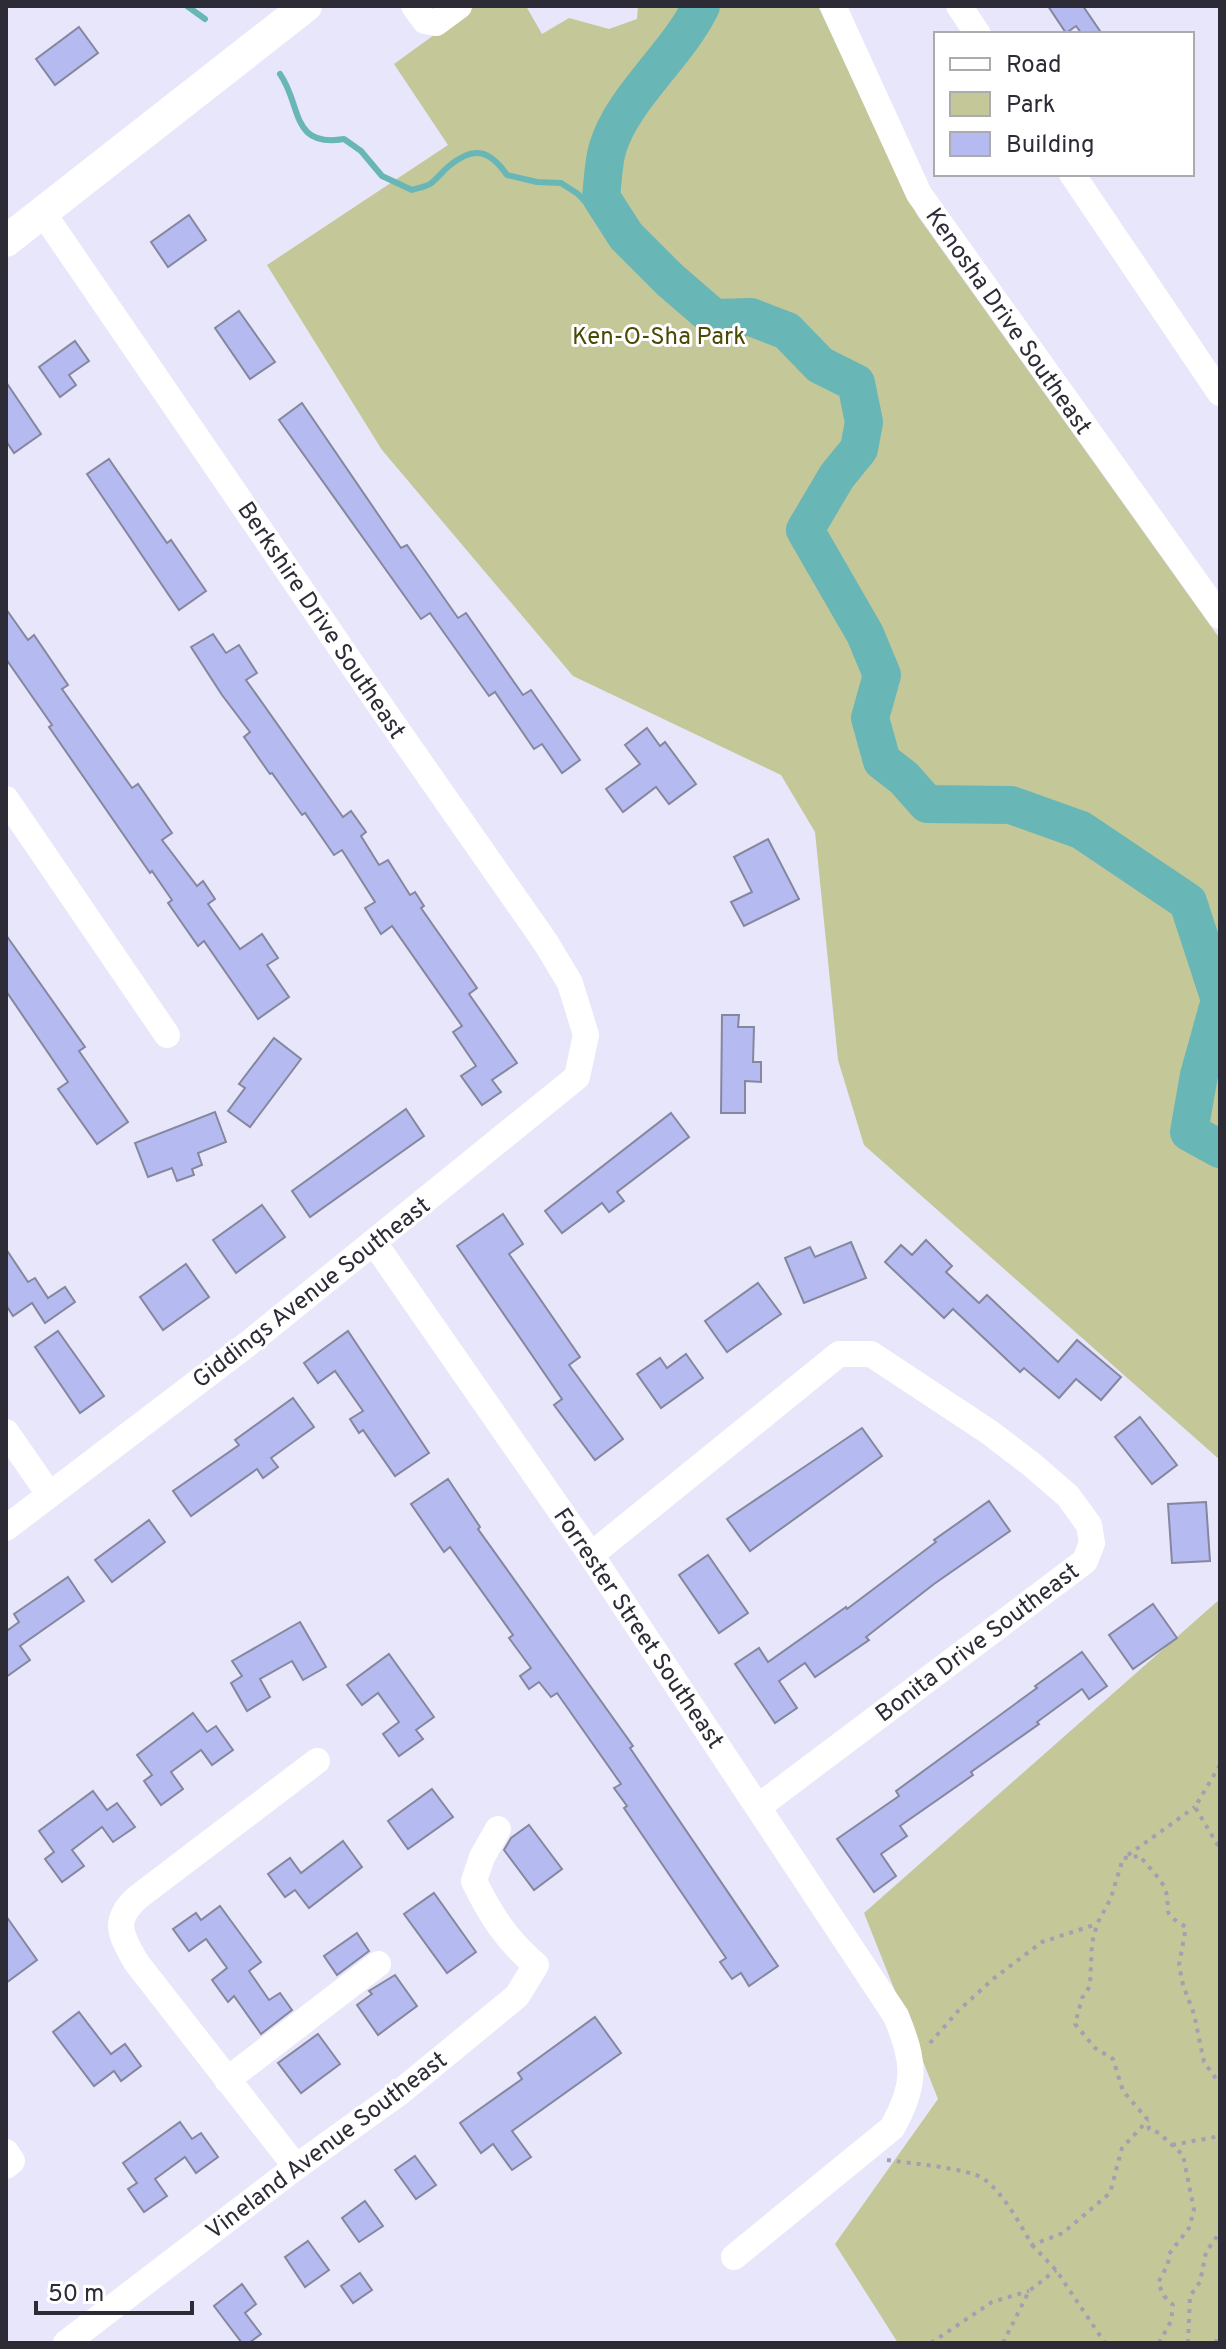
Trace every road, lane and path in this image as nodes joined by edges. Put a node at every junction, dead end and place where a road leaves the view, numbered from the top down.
1 (306, 6) edge
2 (414, 6) edge
3 (459, 6) edge
4 (833, 6) edge
5 (959, 6) edge
6 (977, 32) edge
7 (1073, 176) edge
8 (43, 213) junction
9 (6, 241) edge
10 (1220, 393) edge
11 (1220, 616) edge
12 (6, 799) edge
13 (167, 1035) dead end
14 (586, 1035) joint
15 (375, 1244) junction
16 (6, 1432) edge
17 (49, 1494) junction
18 (6, 1528) edge
19 (591, 1555) junction
20 (317, 1761) dead end
21 (1220, 1765) edge
22 (758, 1807) junction
23 (1195, 1807) junction
24 (498, 1829) dead end
25 (1220, 1849) edge
26 (1123, 1858) junction
27 (1097, 1924) junction
28 (378, 1964) dead end
29 (912, 2064) junction
30 (227, 2080) junction
31 (1220, 2084) edge
32 (1148, 2120) junction
33 (1220, 2136) edge
34 (1172, 2145) junction
35 (6, 2152) edge
36 (848, 2164) junction
37 (6, 2166) edge
38 (296, 2167) junction
39 (1220, 2232) edge
40 (1032, 2245) junction
41 (734, 2257) dead end
42 (1056, 2270) junction
43 (1029, 2291) junction
44 (1220, 2311) edge
45 (1220, 2319) edge
46 (1220, 2335) edge
47 (66, 2343) edge
48 (931, 2343) edge
49 (1003, 2343) edge
50 (1105, 2343) edge
51 (1159, 2343) edge
52 (1188, 2343) edge
53 (1215, 2343) edge

1 - 8 main road
2 - 3 street
4 - 11 street, Kenosha Drive Southeast
5 - 6 street
7 - 10 street
8 - 9 main road
8 - 14 street, Berkshire Drive Southeast
12 - 13 street
14 - 15 street, Giddings Avenue Southeast
15 - 17 street, Giddings Avenue Southeast
15 - 19 street, Forrester Street Southeast
16 - 17 street
17 - 18 street, Giddings Avenue Southeast
19 - 22 street, Forrester Street Southeast
19 - 22 street, Bonita Drive Southeast
20 - 30 street
21 - 23 path
22 - 29 street, Forrester Street Southeast
23 - 25 path
23 - 26 path
24 - 38 street, Vineland Avenue Southeast
26 - 27 path
26 - 31 path
27 - 29 path
27 - 32 path
28 - 30 street
29 - 36 street
30 - 38 street
32 - 34 path
32 - 40 path
33 - 34 path
34 - 51 path
35 - 37 street
36 - 40 path
36 - 41 street
38 - 47 street, Vineland Avenue Southeast
39 - 52 path
40 - 42 path
42 - 43 path
42 - 50 path
43 - 48 path
43 - 49 path
44 - 45 path
46 - 53 path

